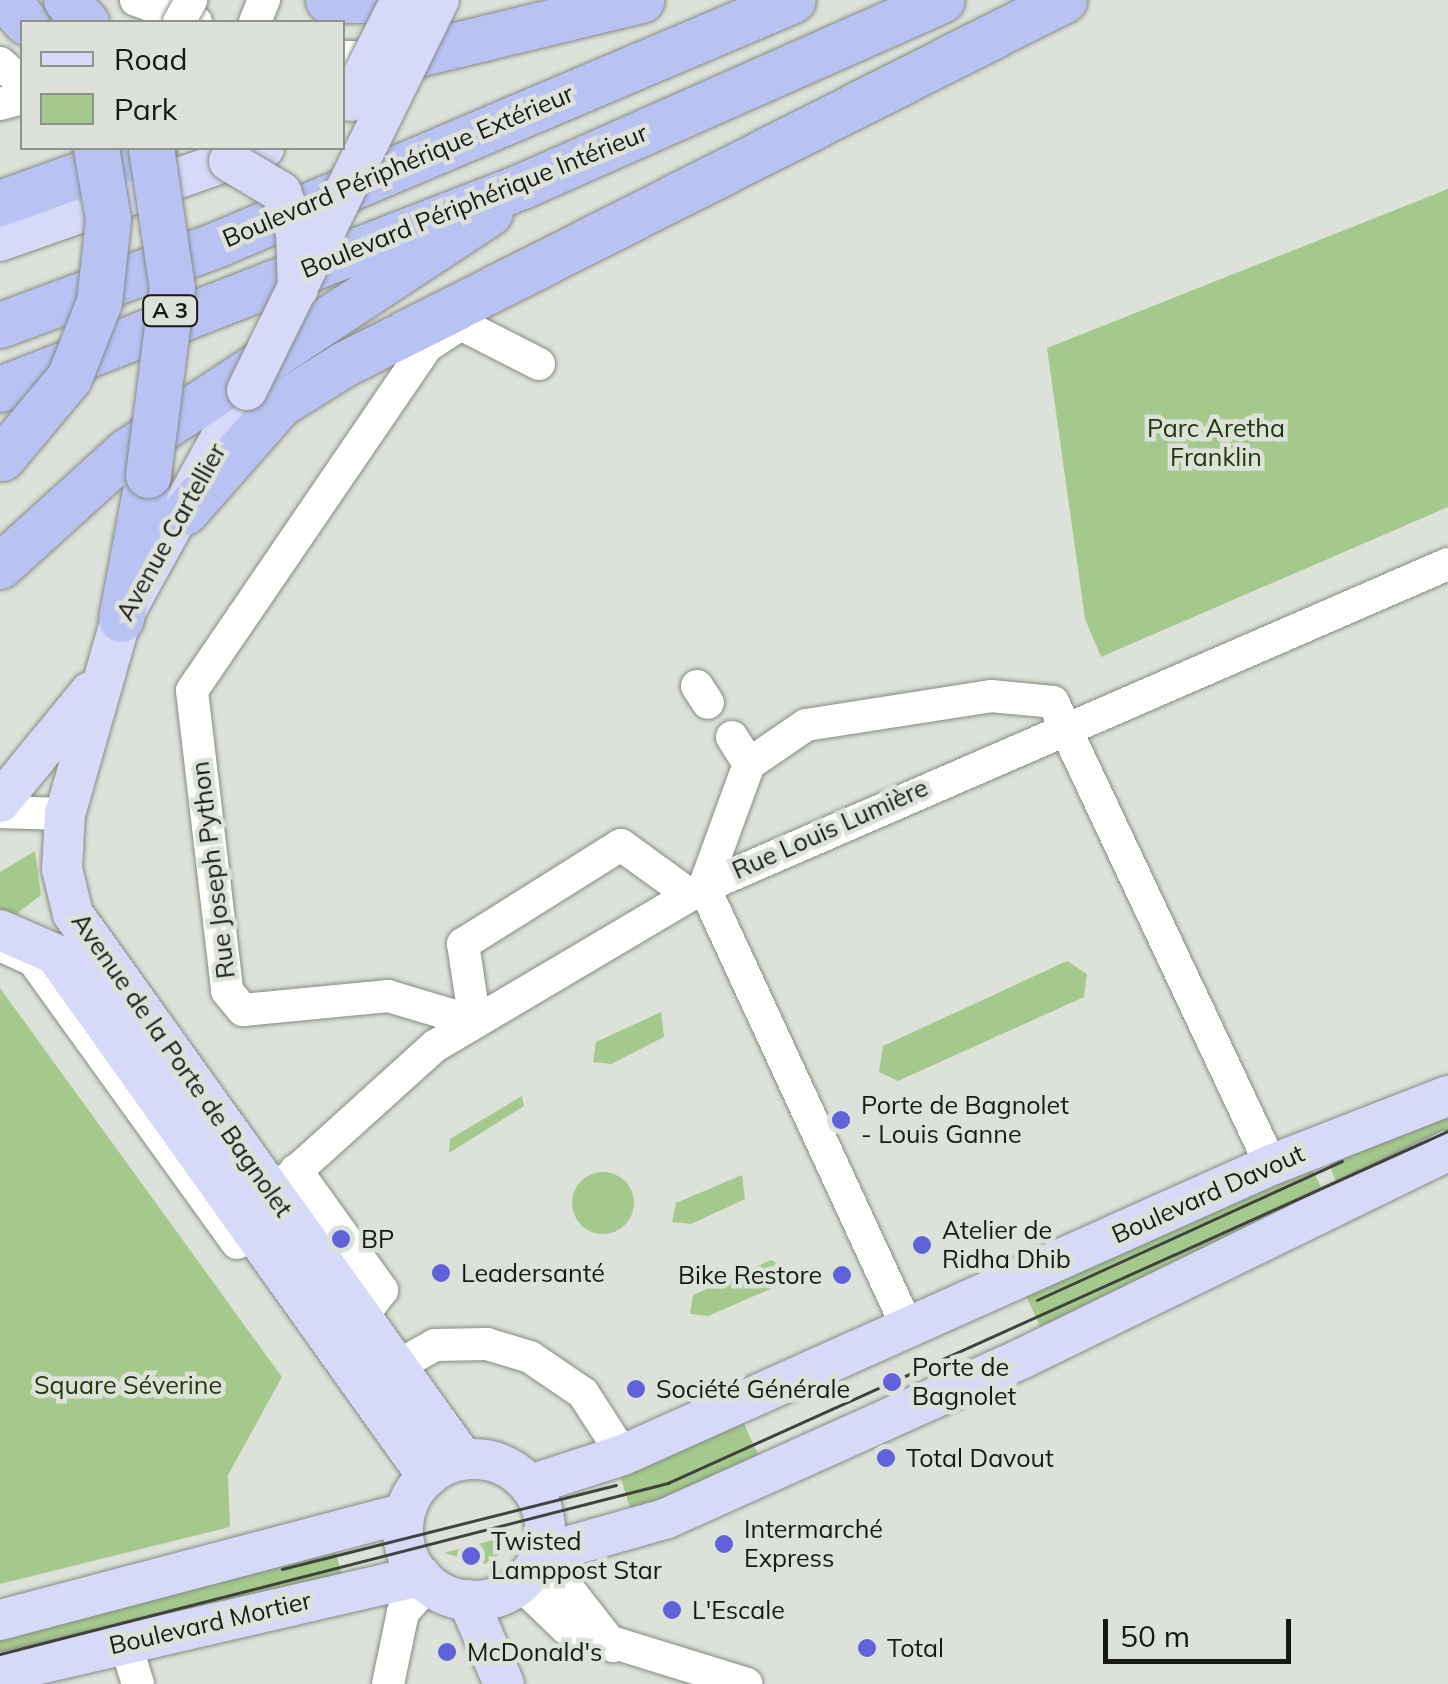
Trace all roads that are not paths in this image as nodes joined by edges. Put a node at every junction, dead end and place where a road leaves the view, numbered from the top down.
1 (6, 0) edge
2 (66, 0) edge
3 (104, 0) edge
4 (136, 0) edge
5 (328, 0) edge
6 (401, 0) edge
7 (413, 0) edge
8 (440, 0) edge
9 (642, 0) edge
10 (793, 0) edge
11 (942, 0) edge
12 (1064, 0) edge
13 (24, 20) edge
14 (67, 20) edge
15 (84, 20) edge
16 (191, 20) edge
17 (345, 57) edge
18 (398, 57) junction
19 (0, 63) edge
20 (345, 77) edge
21 (20, 81) edge
22 (345, 103) edge
23 (96, 150) edge
24 (146, 150) edge
25 (152, 150) edge
26 (246, 154) edge
27 (522, 186) junction
28 (0, 203) edge
29 (0, 241) edge
30 (298, 292) junction
31 (0, 325) edge
32 (539, 364) dead end
33 (0, 389) edge
34 (1, 458) edge
35 (185, 512) junction
36 (1448, 564) edge
37 (0, 566) edge
38 (121, 619) junction
39 (102, 677) junction
40 (1065, 724) junction
41 (0, 802) edge
42 (0, 812) edge
43 (65, 814) junction
44 (696, 891) junction
45 (0, 930) edge
46 (0, 946) edge
47 (55, 954) junction
48 (64, 1000) junction
49 (475, 1022) junction
50 (118, 1038) junction
51 (1448, 1096) edge
52 (1448, 1151) edge
53 (1270, 1165) junction
54 (284, 1182) junction
55 (906, 1326) junction
56 (396, 1366) junction
57 (624, 1456) junction
58 (428, 1485) junction
59 (530, 1486) junction
60 (530, 1568) junction
61 (425, 1580) junction
62 (468, 1600) junction
63 (0, 1620) edge
64 (126, 1642) junction
65 (0, 1672) edge
66 (138, 1684) edge
67 (388, 1684) edge
68 (504, 1684) edge
69 (747, 1684) edge

1 - 13 highway
2 - 15 highway, bridge
3 - 14 street
4 - 16 street
5 - 7 highway
6 - 22 main road, bridge
8 - 30 main road, Avenue Cartellier, bridge
9 - 18 highway
10 - 31 highway, Boulevard Périphérique Extérieur
11 - 27 highway, Boulevard Périphérique Intérieur
12 - 35 highway
17 - 18 street
18 - 20 highway
19 - 21 street
23 - 34 highway, bridge
24 - 28 highway
25 - 38 highway, A 3, bridge
26 - 29 main road
26 - 30 main road, bridge
27 - 33 highway, Boulevard Périphérique Intérieur
27 - 37 highway
30 - 35 main road, Avenue Cartellier, bridge
32 - 49 street, Rue Joseph Python
35 - 38 main road, Avenue Cartellier
36 - 40 street, Rue Louis Lumière
38 - 39 main road, Avenue Cartellier
39 - 41 main road
39 - 43 main road, Avenue de la Porte de Bagnolet
40 - 44 street, Rue Louis Lumière
40 - 44 street
40 - 53 street
42 - 43 street
43 - 54 main road, Avenue de la Porte de Bagnolet
44 - 49 street, Rue Louis Lumière
44 - 49 street
44 - 55 street
45 - 47 main road, Avenue de la Porte de Bagnolet
46 - 48 street
47 - 48 street
47 - 50 main road, Avenue de la Porte de Bagnolet
48 - 58 street
49 - 54 street, Rue Louis Lumière
50 - 54 main road
50 - 58 main road, Avenue de la Porte de Bagnolet
51 - 53 main road, Boulevard Davout
52 - 60 main road
53 - 55 main road, Boulevard Davout
54 - 56 main road, Avenue de la Porte de Bagnolet
55 - 57 main road, Boulevard Davout
56 - 57 street
56 - 58 main road, Avenue de la Porte de Bagnolet
57 - 59 main road, Boulevard Davout
58 - 59 main road
58 - 61 main road
58 - 63 main road
59 - 60 main road
60 - 62 main road
60 - 69 street
61 - 62 main road
61 - 64 main road, Boulevard Mortier
61 - 67 street
62 - 68 main road
64 - 65 main road, Boulevard Mortier
64 - 66 street

